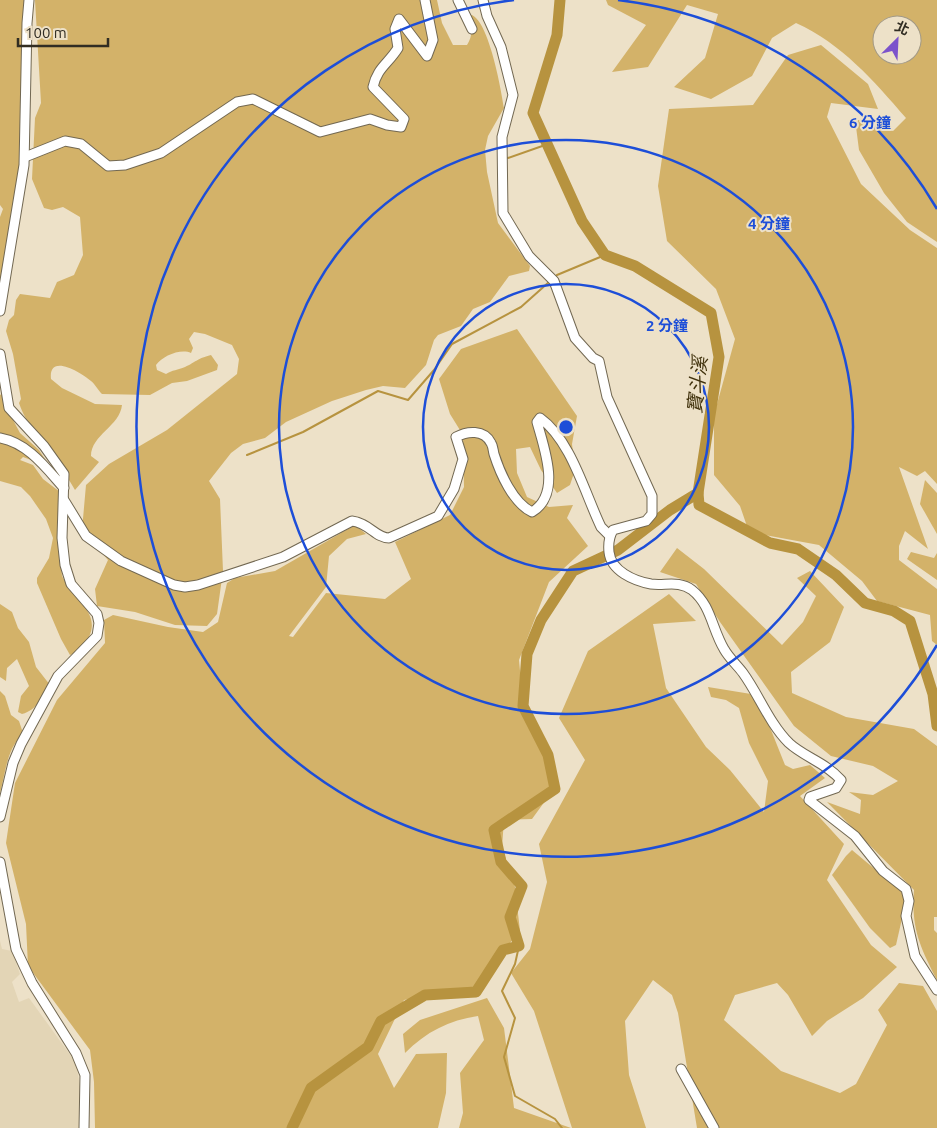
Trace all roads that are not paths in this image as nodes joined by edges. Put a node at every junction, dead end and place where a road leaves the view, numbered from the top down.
1 (29, 0) edge
2 (425, 0) edge
3 (458, 0) edge
4 (483, 0) edge
5 (472, 29) dead end
6 (25, 157) junction
7 (0, 312) edge
8 (0, 354) edge
9 (0, 438) edge
10 (64, 488) junction
11 (64, 500) junction
12 (610, 535) junction
13 (0, 817) edge
14 (0, 862) edge
15 (937, 990) edge
16 (681, 1069) dead end
17 (84, 1128) edge
18 (714, 1128) edge

1 - 6 street
2 - 6 street
3 - 5 street
4 - 12 street
6 - 7 street
8 - 10 street
9 - 10 street
10 - 11 street
11 - 12 street
11 - 13 street
12 - 15 street
14 - 17 street
16 - 18 street

